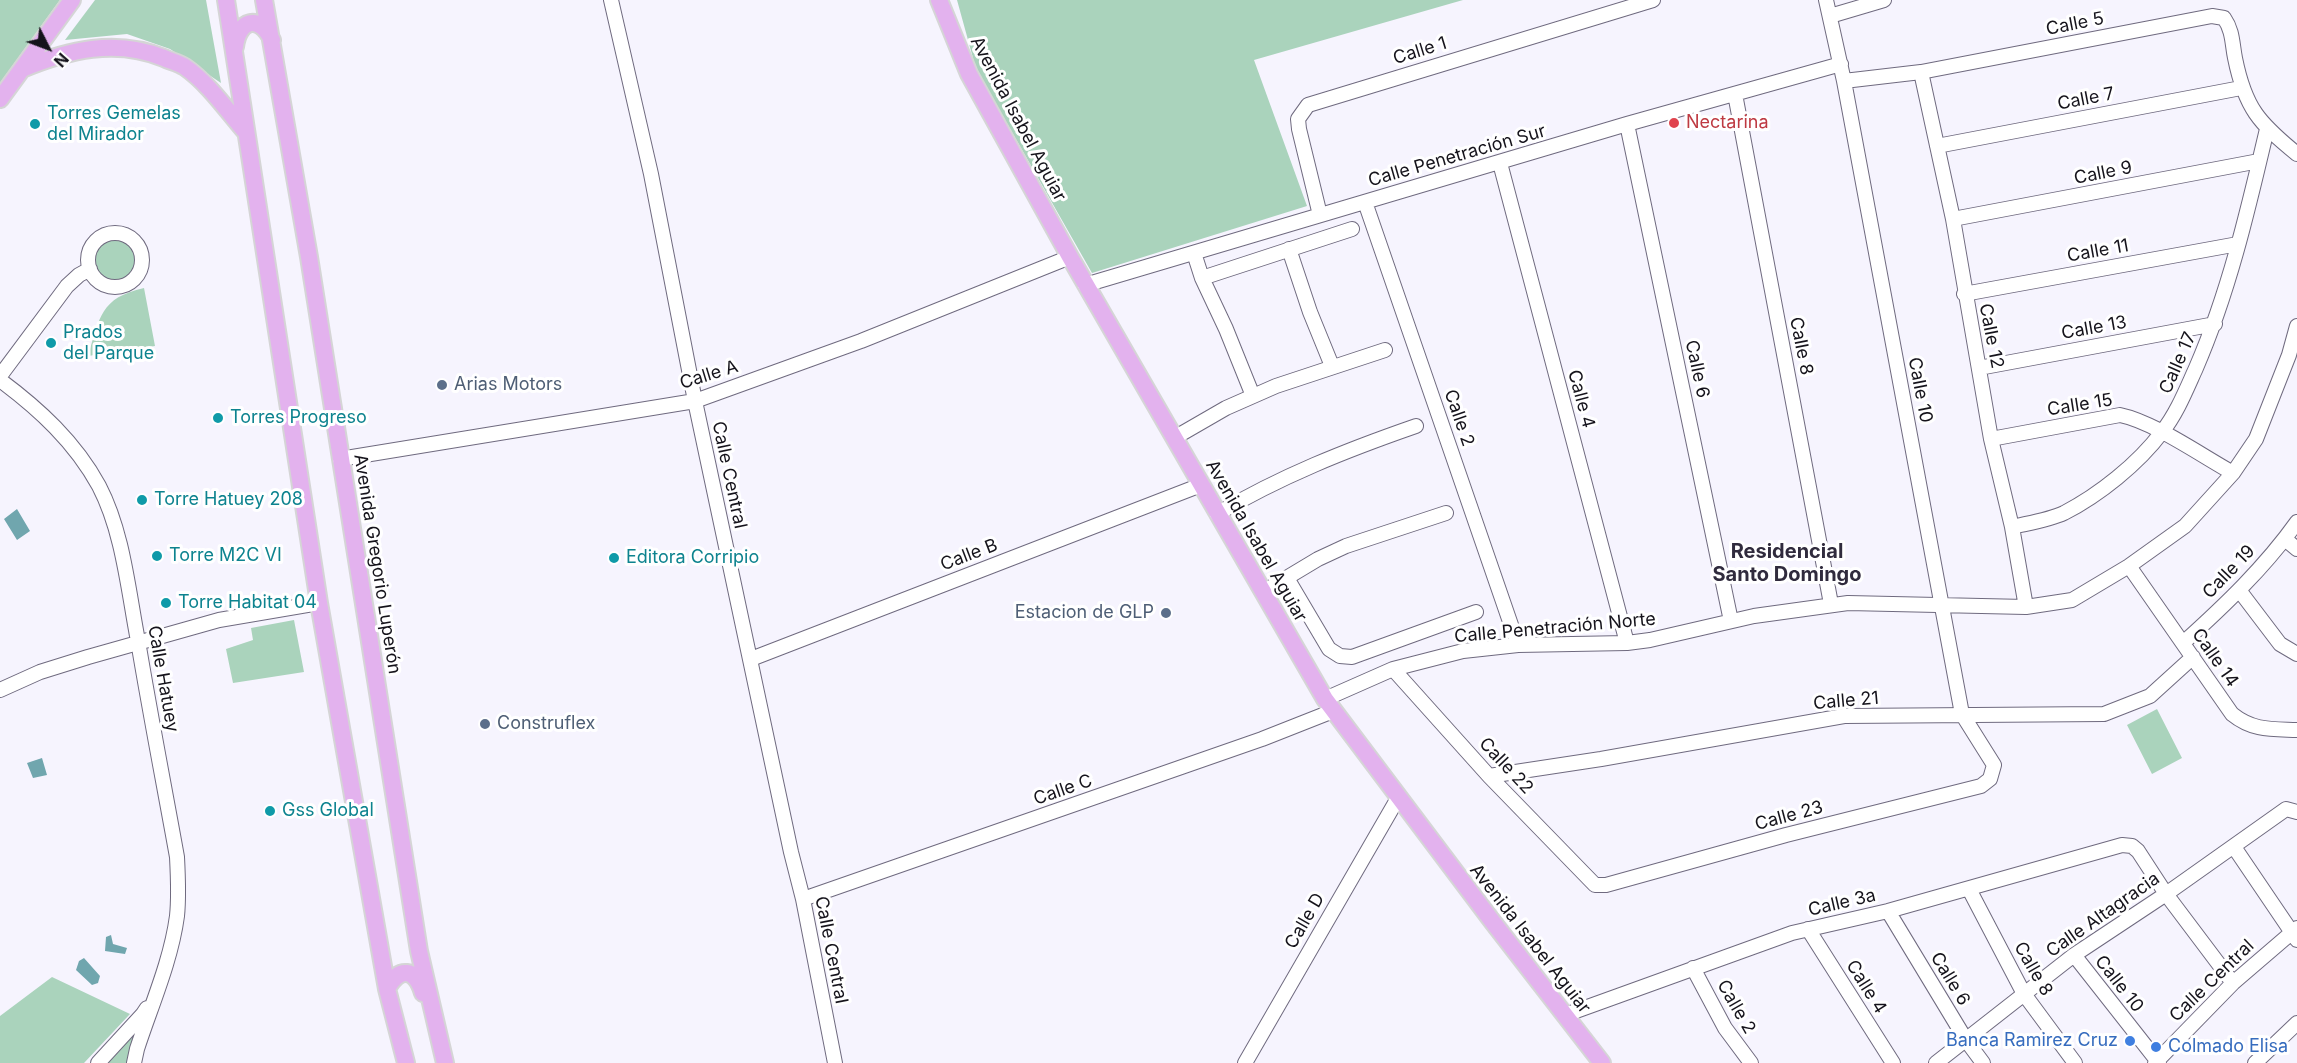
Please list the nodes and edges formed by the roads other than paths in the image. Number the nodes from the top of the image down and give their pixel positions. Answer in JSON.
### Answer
{"nodes":[{"id":1,"x":72,"y":0,"type":"edge"},
{"id":2,"x":226,"y":0,"type":"edge"},
{"id":3,"x":264,"y":0,"type":"edge"},
{"id":4,"x":611,"y":0,"type":"edge"},
{"id":5,"x":939,"y":0,"type":"edge"},
{"id":6,"x":1653,"y":0,"type":"edge"},
{"id":7,"x":1826,"y":0,"type":"edge"},
{"id":8,"x":1884,"y":0,"type":"edge"},
{"id":9,"x":1830,"y":16,"type":"junction"},
{"id":10,"x":272,"y":41,"type":"junction"},
{"id":11,"x":234,"y":52,"type":"junction"},
{"id":12,"x":1840,"y":64,"type":"junction"},
{"id":13,"x":22,"y":69,"type":"junction"},
{"id":14,"x":1921,"y":72,"type":"junction"},
{"id":15,"x":1844,"y":81,"type":"junction"},
{"id":16,"x":2241,"y":88,"type":"junction"},
{"id":17,"x":1735,"y":94,"type":"junction"},
{"id":18,"x":0,"y":99,"type":"edge"},
{"id":19,"x":1627,"y":124,"type":"junction"},
{"id":20,"x":2266,"y":129,"type":"junction"},
{"id":21,"x":245,"y":131,"type":"junction"},
{"id":22,"x":1937,"y":146,"type":"junction"},
{"id":23,"x":2297,"y":154,"type":"edge"},
{"id":24,"x":2259,"y":162,"type":"junction"},
{"id":25,"x":1500,"y":163,"type":"junction"},
{"id":26,"x":1365,"y":201,"type":"junction"},
{"id":27,"x":1320,"y":215,"type":"junction"},
{"id":28,"x":1953,"y":219,"type":"junction"},
{"id":29,"x":1352,"y":229,"type":"dead end"},
{"id":30,"x":2238,"y":244,"type":"junction"},
{"id":31,"x":1289,"y":249,"type":"junction"},
{"id":32,"x":1194,"y":253,"type":"junction"},
{"id":33,"x":1070,"y":257,"type":"junction"},
{"id":34,"x":90,"y":269,"type":"dead end"},
{"id":35,"x":1202,"y":278,"type":"junction"},
{"id":36,"x":1085,"y":285,"type":"junction"},
{"id":37,"x":1964,"y":294,"type":"junction"},
{"id":38,"x":2215,"y":324,"type":"junction"},
{"id":39,"x":2297,"y":327,"type":"edge"},
{"id":40,"x":1386,"y":350,"type":"dead end"},
{"id":41,"x":1332,"y":366,"type":"junction"},
{"id":42,"x":1979,"y":368,"type":"junction"},
{"id":43,"x":0,"y":378,"type":"edge"},
{"id":44,"x":1253,"y":396,"type":"junction"},
{"id":45,"x":695,"y":400,"type":"junction"},
{"id":46,"x":1416,"y":426,"type":"dead end"},
{"id":47,"x":2162,"y":433,"type":"junction"},
{"id":48,"x":1174,"y":438,"type":"junction"},
{"id":49,"x":1991,"y":439,"type":"junction"},
{"id":50,"x":340,"y":459,"type":"junction"},
{"id":51,"x":2233,"y":473,"type":"junction"},
{"id":52,"x":1201,"y":485,"type":"junction"},
{"id":53,"x":1446,"y":513,"type":"dead end"},
{"id":54,"x":1218,"y":514,"type":"junction"},
{"id":55,"x":2297,"y":522,"type":"edge"},
{"id":56,"x":2012,"y":527,"type":"junction"},
{"id":57,"x":2285,"y":539,"type":"junction"},
{"id":58,"x":2297,"y":549,"type":"edge"},
{"id":59,"x":2129,"y":566,"type":"junction"},
{"id":60,"x":1287,"y":578,"type":"junction"},
{"id":61,"x":2239,"y":590,"type":"junction"},
{"id":62,"x":1263,"y":592,"type":"junction"},
{"id":63,"x":319,"y":603,"type":"junction"},
{"id":64,"x":1831,"y":604,"type":"junction"},
{"id":65,"x":1942,"y":605,"type":"junction"},
{"id":66,"x":2026,"y":607,"type":"junction"},
{"id":67,"x":1476,"y":612,"type":"dead end"},
{"id":68,"x":1731,"y":621,"type":"junction"},
{"id":69,"x":138,"y":643,"type":"junction"},
{"id":70,"x":1627,"y":643,"type":"junction"},
{"id":71,"x":2183,"y":643,"type":"junction"},
{"id":72,"x":1518,"y":645,"type":"junction"},
{"id":73,"x":2297,"y":654,"type":"edge"},
{"id":74,"x":2193,"y":657,"type":"junction"},
{"id":75,"x":751,"y":659,"type":"junction"},
{"id":76,"x":1393,"y":669,"type":"junction"},
{"id":77,"x":0,"y":690,"type":"edge"},
{"id":78,"x":1329,"y":705,"type":"junction"},
{"id":79,"x":1962,"y":714,"type":"junction"},
{"id":80,"x":2297,"y":730,"type":"edge"},
{"id":81,"x":1489,"y":776,"type":"junction"},
{"id":82,"x":1990,"y":779,"type":"joint"},
{"id":83,"x":1398,"y":798,"type":"junction"},
{"id":84,"x":2297,"y":811,"type":"edge"},
{"id":85,"x":2234,"y":847,"type":"junction"},
{"id":86,"x":1595,"y":885,"type":"joint"},
{"id":87,"x":1969,"y":889,"type":"junction"},
{"id":88,"x":2166,"y":894,"type":"junction"},
{"id":89,"x":803,"y":899,"type":"junction"},
{"id":90,"x":1888,"y":911,"type":"junction"},
{"id":91,"x":374,"y":912,"type":"junction"},
{"id":92,"x":1809,"y":929,"type":"junction"},
{"id":93,"x":2295,"y":933,"type":"edge"},
{"id":94,"x":418,"y":951,"type":"junction"},
{"id":95,"x":2074,"y":955,"type":"junction"},
{"id":96,"x":1693,"y":968,"type":"junction"},
{"id":97,"x":2233,"y":983,"type":"junction"},
{"id":98,"x":387,"y":989,"type":"junction"},
{"id":99,"x":156,"y":990,"type":"junction"},
{"id":100,"x":2024,"y":994,"type":"junction"},
{"id":101,"x":1565,"y":1015,"type":"junction"},
{"id":102,"x":2297,"y":1023,"type":"edge"},
{"id":103,"x":1966,"y":1040,"type":"junction"},
{"id":104,"x":443,"y":1055,"type":"edge"},
{"id":105,"x":2157,"y":1062,"type":"edge"},
{"id":106,"x":98,"y":1063,"type":"edge"},
{"id":107,"x":134,"y":1063,"type":"edge"},
{"id":108,"x":406,"y":1063,"type":"edge"},
{"id":109,"x":835,"y":1063,"type":"edge"},
{"id":110,"x":1245,"y":1063,"type":"edge"},
{"id":111,"x":1602,"y":1063,"type":"edge"},
{"id":112,"x":1751,"y":1063,"type":"edge"},
{"id":113,"x":1893,"y":1063,"type":"edge"},
{"id":114,"x":1936,"y":1063,"type":"edge"},
{"id":115,"x":1983,"y":1063,"type":"edge"},
{"id":116,"x":2075,"y":1063,"type":"edge"},
{"id":117,"x":2255,"y":1063,"type":"edge"}],
"edges":[{"from":1,"to":13,"type":"main road"},
{"from":2,"to":11,"type":"main road"},
{"from":3,"to":10,"type":"main road","name":"Avenida Gregorio Luperón"},
{"from":4,"to":45,"type":"street","name":"Calle Central"},
{"from":5,"to":33,"type":"main road","name":"Avenida Isabel Aguiar"},
{"from":6,"to":27,"type":"street","name":"Calle 1"},
{"from":7,"to":9,"type":"street","name":"Calle 10"},
{"from":8,"to":9,"type":"street"},
{"from":9,"to":12,"type":"street","name":"Calle 10"},
{"from":10,"to":11,"type":"main road"},
{"from":10,"to":50,"type":"main road","name":"Avenida Gregorio Luperón"},
{"from":11,"to":21,"type":"main road"},
{"from":12,"to":15,"type":"street","name":"Calle 10"},
{"from":12,"to":17,"type":"street","name":"Calle Penetración Sur"},
{"from":13,"to":18,"type":"main road"},
{"from":13,"to":21,"type":"main road"},
{"from":14,"to":15,"type":"street","name":"Calle 5"},
{"from":14,"to":16,"type":"street","name":"Calle 5"},
{"from":14,"to":22,"type":"street","name":"Calle 12"},
{"from":15,"to":65,"type":"street","name":"Calle 10"},
{"from":16,"to":20,"type":"street","name":"Calle 5"},
{"from":16,"to":22,"type":"street","name":"Calle 7"},
{"from":17,"to":19,"type":"street","name":"Calle Penetración Sur"},
{"from":17,"to":64,"type":"street","name":"Calle 8"},
{"from":19,"to":25,"type":"street","name":"Calle Penetración Sur"},
{"from":19,"to":68,"type":"street","name":"Calle 6"},
{"from":20,"to":23,"type":"street","name":"Calle 5"},
{"from":20,"to":24,"type":"street","name":"Calle 17"},
{"from":21,"to":63,"type":"main road"},
{"from":22,"to":28,"type":"street","name":"Calle 12"},
{"from":24,"to":28,"type":"street","name":"Calle 9"},
{"from":24,"to":30,"type":"street","name":"Calle 17"},
{"from":25,"to":26,"type":"street","name":"Calle Penetración Sur"},
{"from":25,"to":70,"type":"street","name":"Calle 4"},
{"from":26,"to":27,"type":"street","name":"Calle Penetración Sur"},
{"from":26,"to":72,"type":"street","name":"Calle 2"},
{"from":27,"to":32,"type":"street","name":"Calle Penetración Sur"},
{"from":28,"to":37,"type":"street","name":"Calle 12"},
{"from":29,"to":31,"type":"street"},
{"from":30,"to":37,"type":"street","name":"Calle 11"},
{"from":30,"to":38,"type":"street","name":"Calle 17"},
{"from":31,"to":35,"type":"street"},
{"from":31,"to":41,"type":"street"},
{"from":32,"to":35,"type":"street"},
{"from":32,"to":36,"type":"street","name":"Calle Penetración Sur"},
{"from":33,"to":36,"type":"main road","name":"Avenida Isabel Aguiar"},
{"from":33,"to":45,"type":"street","name":"Calle A"},
{"from":34,"to":43,"type":"street"},
{"from":35,"to":44,"type":"street"},
{"from":36,"to":48,"type":"main road","name":"Avenida Isabel Aguiar"},
{"from":37,"to":42,"type":"street","name":"Calle 12"},
{"from":38,"to":42,"type":"street","name":"Calle 13"},
{"from":38,"to":47,"type":"street","name":"Calle 17"},
{"from":39,"to":51,"type":"street","name":"Calle Penetración Norte"},
{"from":40,"to":41,"type":"street"},
{"from":41,"to":44,"type":"street"},
{"from":42,"to":49,"type":"street","name":"Calle 12"},
{"from":43,"to":69,"type":"street","name":"Calle Hatuey"},
{"from":44,"to":48,"type":"street"},
{"from":45,"to":50,"type":"street","name":"Calle A"},
{"from":45,"to":75,"type":"street","name":"Calle Central"},
{"from":46,"to":54,"type":"street"},
{"from":47,"to":49,"type":"street","name":"Calle 15"},
{"from":47,"to":51,"type":"street","name":"Calle 15"},
{"from":47,"to":56,"type":"street","name":"Calle 17"},
{"from":48,"to":52,"type":"main road","name":"Avenida Isabel Aguiar"},
{"from":49,"to":56,"type":"street","name":"Calle 12"},
{"from":50,"to":94,"type":"main road","name":"Avenida Gregorio Luperón"},
{"from":51,"to":59,"type":"street","name":"Calle Penetración Norte"},
{"from":52,"to":54,"type":"main road","name":"Avenida Isabel Aguiar"},
{"from":52,"to":75,"type":"street","name":"Calle B"},
{"from":53,"to":60,"type":"street"},
{"from":54,"to":62,"type":"main road","name":"Avenida Isabel Aguiar"},
{"from":55,"to":57,"type":"street","name":"Calle 19"},
{"from":56,"to":66,"type":"street","name":"Calle 12"},
{"from":57,"to":58,"type":"street"},
{"from":57,"to":61,"type":"street","name":"Calle 19"},
{"from":59,"to":66,"type":"street","name":"Calle Penetración Norte"},
{"from":59,"to":71,"type":"street","name":"Calle 14"},
{"from":60,"to":62,"type":"street"},
{"from":60,"to":67,"type":"street"},
{"from":61,"to":71,"type":"street","name":"Calle 19"},
{"from":61,"to":73,"type":"street"},
{"from":62,"to":78,"type":"main road","name":"Avenida Isabel Aguiar"},
{"from":63,"to":69,"type":"street"},
{"from":63,"to":91,"type":"main road"},
{"from":64,"to":65,"type":"street","name":"Calle Penetración Norte"},
{"from":64,"to":68,"type":"street","name":"Calle Penetración Norte"},
{"from":65,"to":66,"type":"street","name":"Calle Penetración Norte"},
{"from":65,"to":79,"type":"street","name":"Calle 10"},
{"from":68,"to":70,"type":"street","name":"Calle Penetración Norte"},
{"from":69,"to":77,"type":"street"},
{"from":69,"to":99,"type":"street","name":"Calle Hatuey"},
{"from":70,"to":72,"type":"street","name":"Calle Penetración Norte"},
{"from":71,"to":74,"type":"street","name":"Calle 14"},
{"from":72,"to":76,"type":"street","name":"Calle Penetración Norte"},
{"from":74,"to":79,"type":"street","name":"Calle 21"},
{"from":74,"to":80,"type":"street","name":"Calle 14"},
{"from":75,"to":89,"type":"street","name":"Calle Central"},
{"from":76,"to":78,"type":"street","name":"Calle Penetración Norte"},
{"from":76,"to":81,"type":"street","name":"Calle 22"},
{"from":78,"to":83,"type":"main road","name":"Avenida Isabel Aguiar"},
{"from":78,"to":89,"type":"street","name":"Calle C"},
{"from":79,"to":81,"type":"street","name":"Calle 21"},
{"from":79,"to":82,"type":"street","name":"Calle 10"},
{"from":81,"to":86,"type":"street","name":"Calle 22"},
{"from":82,"to":86,"type":"street","name":"Calle 23"},
{"from":83,"to":101,"type":"main road","name":"Avenida Isabel Aguiar"},
{"from":83,"to":110,"type":"street","name":"Calle D"},
{"from":84,"to":85,"type":"street","name":"Calle Altagracia"},
{"from":85,"to":88,"type":"street","name":"Calle Altagracia"},
{"from":85,"to":93,"type":"street"},
{"from":87,"to":88,"type":"street","name":"Calle 3a"},
{"from":87,"to":90,"type":"street","name":"Calle 3a"},
{"from":87,"to":100,"type":"street","name":"Calle 8"},
{"from":88,"to":95,"type":"street","name":"Calle Altagracia"},
{"from":88,"to":97,"type":"street"},
{"from":89,"to":109,"type":"street","name":"Calle Central"},
{"from":90,"to":92,"type":"street","name":"Calle 3a"},
{"from":90,"to":103,"type":"street","name":"Calle 6"},
{"from":91,"to":94,"type":"main road"},
{"from":91,"to":98,"type":"main road"},
{"from":92,"to":96,"type":"street","name":"Calle 3a"},
{"from":92,"to":113,"type":"street","name":"Calle 4"},
{"from":93,"to":97,"type":"street","name":"Calle Central"},
{"from":94,"to":104,"type":"main road","name":"Avenida Gregorio Luperón"},
{"from":95,"to":100,"type":"street","name":"Calle Altagracia"},
{"from":95,"to":105,"type":"street","name":"Calle 10"},
{"from":96,"to":101,"type":"street","name":"Calle 3a"},
{"from":96,"to":112,"type":"street","name":"Calle 2"},
{"from":97,"to":105,"type":"street","name":"Calle Central"},
{"from":98,"to":104,"type":"main road"},
{"from":98,"to":108,"type":"main road"},
{"from":99,"to":106,"type":"street","name":"Calle Hatuey"},
{"from":99,"to":107,"type":"street","name":"Calle Hatuey"},
{"from":100,"to":103,"type":"street","name":"Calle Altagracia"},
{"from":100,"to":116,"type":"street","name":"Calle 8"},
{"from":101,"to":111,"type":"main road","name":"Avenida Isabel Aguiar"},
{"from":102,"to":117,"type":"street"},
{"from":103,"to":114,"type":"street","name":"Calle Altagracia"},
{"from":103,"to":115,"type":"street","name":"Calle 6"}]}
